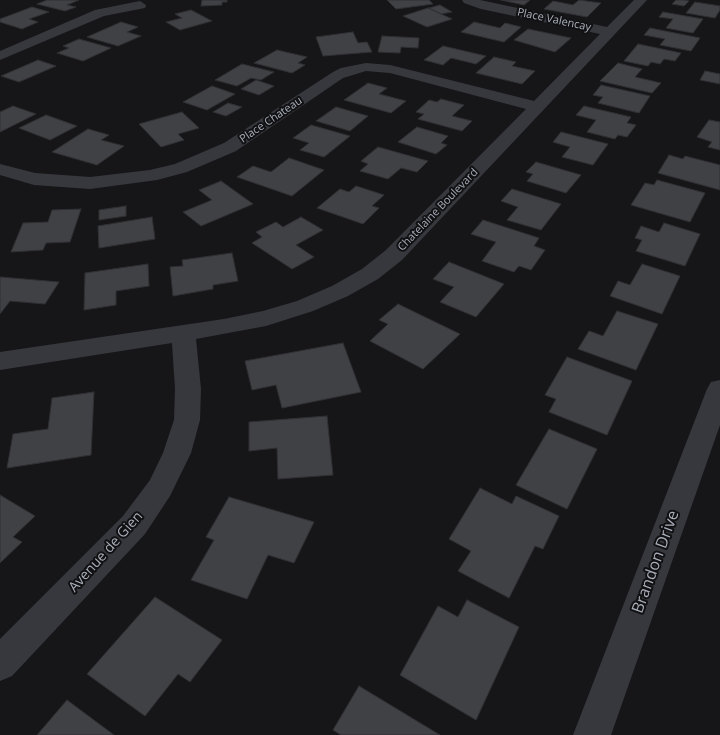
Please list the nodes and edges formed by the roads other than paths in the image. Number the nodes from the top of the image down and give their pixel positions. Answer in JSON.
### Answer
{"nodes":[{"id":1,"x":468,"y":0,"type":"edge"},
{"id":2,"x":641,"y":0,"type":"edge"},
{"id":3,"x":140,"y":5,"type":"dead end"},
{"id":4,"x":611,"y":32,"type":"junction"},
{"id":5,"x":0,"y":56,"type":"edge"},
{"id":6,"x":538,"y":107,"type":"junction"},
{"id":7,"x":0,"y":170,"type":"edge"},
{"id":8,"x":183,"y":334,"type":"junction"},
{"id":9,"x":0,"y":361,"type":"edge"},
{"id":10,"x":720,"y":389,"type":"edge"},
{"id":11,"x":0,"y":664,"type":"edge"},
{"id":12,"x":592,"y":735,"type":"edge"}],
"edges":[{"from":1,"to":4,"type":"street","name":"Place Valencay"},
{"from":2,"to":4,"type":"street","name":"Chatelaine Boulevard"},
{"from":3,"to":5,"type":"street"},
{"from":4,"to":6,"type":"street","name":"Chatelaine Boulevard"},
{"from":6,"to":7,"type":"street","name":"Place Chateau"},
{"from":6,"to":8,"type":"street","name":"Chatelaine Boulevard"},
{"from":8,"to":9,"type":"street","name":"Chatelaine Boulevard"},
{"from":8,"to":11,"type":"street","name":"Avenue de Gien"},
{"from":10,"to":12,"type":"street","name":"Brandon Drive"}]}
